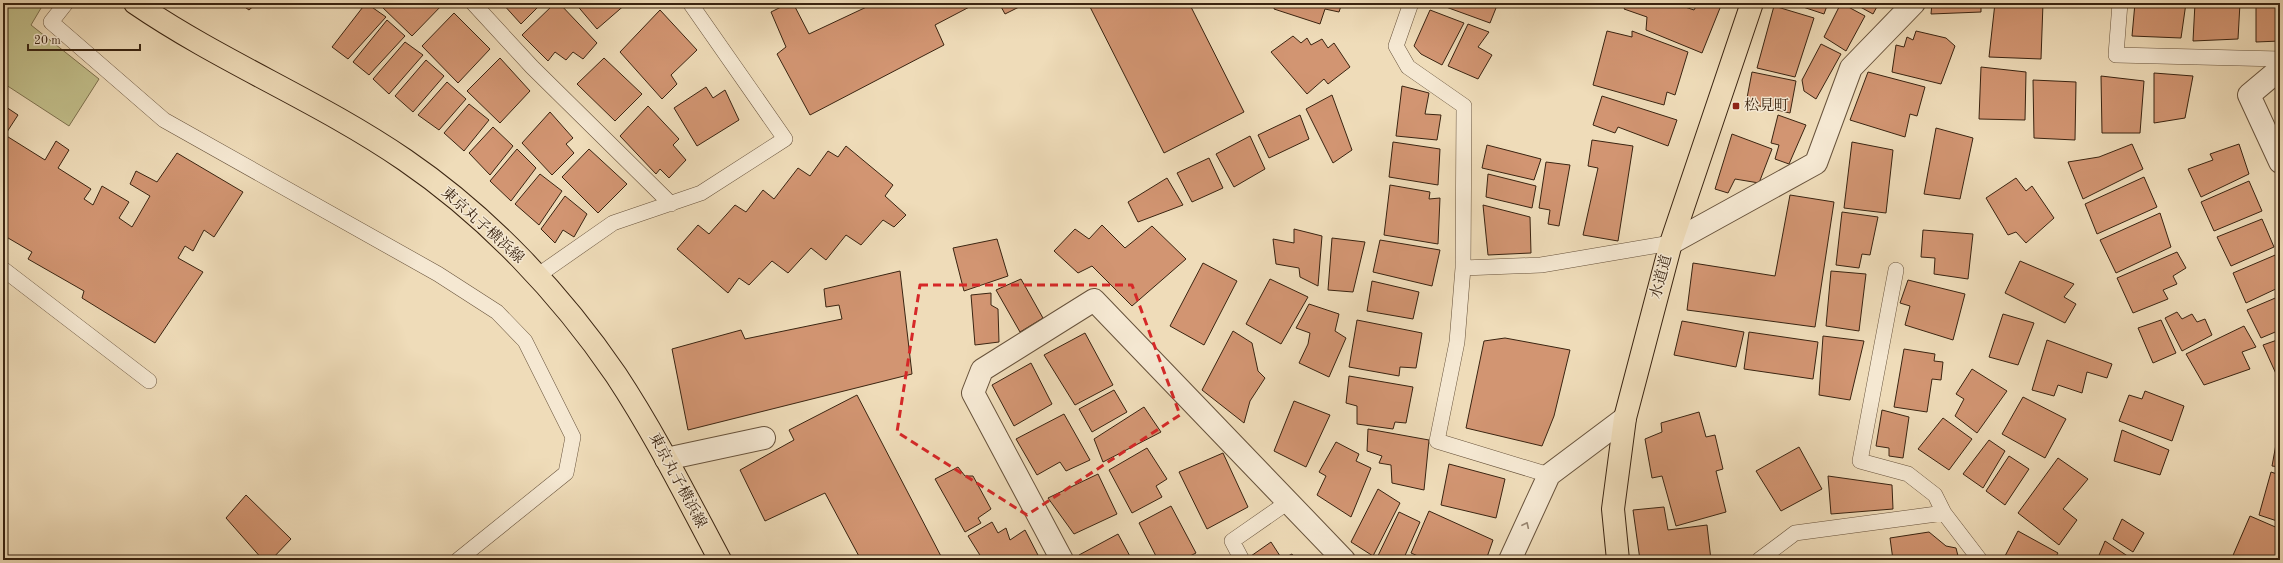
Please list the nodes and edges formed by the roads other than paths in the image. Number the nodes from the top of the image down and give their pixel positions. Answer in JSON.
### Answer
{"nodes":[{"id":1,"x":66,"y":3,"type":"edge"},
{"id":2,"x":135,"y":3,"type":"edge"},
{"id":3,"x":473,"y":3,"type":"edge"},
{"id":4,"x":690,"y":3,"type":"edge"},
{"id":5,"x":1411,"y":3,"type":"edge"},
{"id":6,"x":1752,"y":3,"type":"edge"},
{"id":7,"x":1914,"y":3,"type":"edge"},
{"id":8,"x":2120,"y":3,"type":"edge"},
{"id":9,"x":2280,"y":59,"type":"edge"},
{"id":10,"x":2280,"y":68,"type":"edge"},
{"id":11,"x":2280,"y":162,"type":"edge"},
{"id":12,"x":671,"y":204,"type":"junction"},
{"id":13,"x":1671,"y":243,"type":"junction"},
{"id":14,"x":1464,"y":268,"type":"junction"},
{"id":15,"x":3,"y":270,"type":"edge"},
{"id":16,"x":1896,"y":270,"type":"dead end"},
{"id":17,"x":537,"y":276,"type":"junction"},
{"id":18,"x":149,"y":381,"type":"dead end"},
{"id":19,"x":1625,"y":418,"type":"junction"},
{"id":20,"x":764,"y":438,"type":"dead end"},
{"id":21,"x":666,"y":458,"type":"junction"},
{"id":22,"x":1549,"y":476,"type":"junction"},
{"id":23,"x":1288,"y":502,"type":"junction"},
{"id":24,"x":1944,"y":513,"type":"junction"},
{"id":25,"x":458,"y":560,"type":"edge"},
{"id":26,"x":720,"y":560,"type":"edge"},
{"id":27,"x":1062,"y":560,"type":"edge"},
{"id":28,"x":1242,"y":560,"type":"edge"},
{"id":29,"x":1344,"y":560,"type":"edge"},
{"id":30,"x":1510,"y":560,"type":"edge"},
{"id":31,"x":1618,"y":560,"type":"edge"},
{"id":32,"x":1759,"y":560,"type":"edge"},
{"id":33,"x":1980,"y":560,"type":"edge"}],
"edges":[{"from":1,"to":25,"type":"lane"},
{"from":2,"to":17,"type":"main road","name":"東京丸子横浜線"},
{"from":3,"to":12,"type":"lane"},
{"from":4,"to":12,"type":"lane"},
{"from":5,"to":14,"type":"lane"},
{"from":6,"to":13,"type":"main road","name":"水道道"},
{"from":7,"to":13,"type":"street"},
{"from":8,"to":9,"type":"lane"},
{"from":10,"to":11,"type":"street"},
{"from":12,"to":17,"type":"lane"},
{"from":13,"to":14,"type":"lane"},
{"from":13,"to":19,"type":"main road","name":"水道道"},
{"from":14,"to":22,"type":"lane"},
{"from":15,"to":18,"type":"lane"},
{"from":16,"to":24,"type":"lane"},
{"from":17,"to":21,"type":"main road","name":"東京丸子横浜線"},
{"from":19,"to":22,"type":"street"},
{"from":19,"to":31,"type":"main road","name":"水道道"},
{"from":20,"to":21,"type":"street"},
{"from":21,"to":26,"type":"main road","name":"東京丸子横浜線"},
{"from":30,"to":22,"type":"street","one_way":true},
{"from":23,"to":27,"type":"street"},
{"from":23,"to":28,"type":"lane"},
{"from":23,"to":29,"type":"street"},
{"from":24,"to":32,"type":"lane"},
{"from":24,"to":33,"type":"lane"}]}
